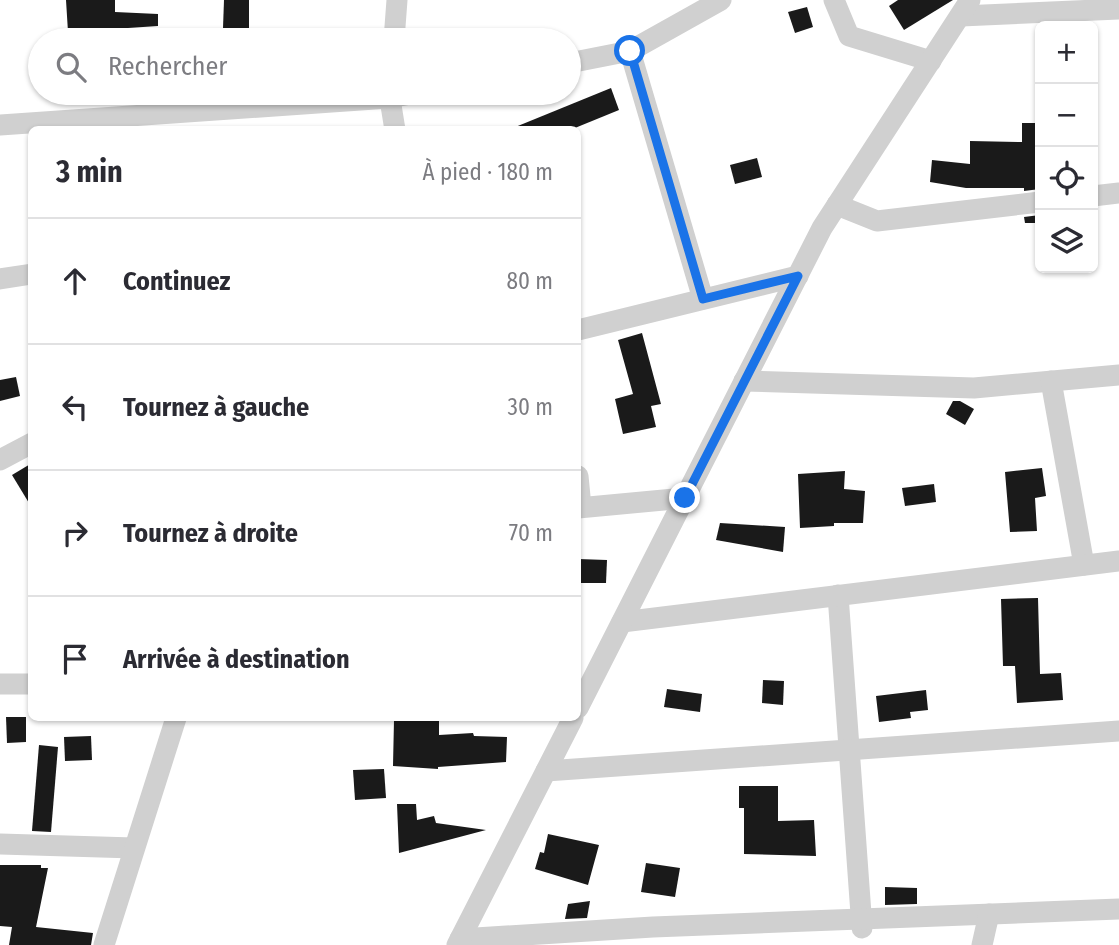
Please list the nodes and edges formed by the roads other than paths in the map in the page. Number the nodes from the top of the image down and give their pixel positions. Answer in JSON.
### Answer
{"nodes":[{"id":1,"x":397,"y":0,"type":"edge"},
{"id":2,"x":721,"y":0,"type":"edge"},
{"id":3,"x":834,"y":0,"type":"edge"},
{"id":4,"x":966,"y":8,"type":"edge"},
{"id":5,"x":1119,"y":9,"type":"edge"},
{"id":6,"x":395,"y":28,"type":"edge"},
{"id":7,"x":630,"y":51,"type":"junction"},
{"id":8,"x":581,"y":61,"type":"edge"},
{"id":9,"x":931,"y":61,"type":"junction"},
{"id":10,"x":275,"y":105,"type":"edge"},
{"id":11,"x":391,"y":105,"type":"edge"},
{"id":12,"x":0,"y":125,"type":"edge"},
{"id":13,"x":35,"y":126,"type":"edge"},
{"id":14,"x":394,"y":126,"type":"edge"},
{"id":15,"x":1119,"y":193,"type":"edge"},
{"id":16,"x":1098,"y":195,"type":"edge"},
{"id":17,"x":1035,"y":203,"type":"edge"},
{"id":18,"x":837,"y":205,"type":"junction"},
{"id":19,"x":28,"y":275,"type":"edge"},
{"id":20,"x":798,"y":276,"type":"junction"},
{"id":21,"x":0,"y":279,"type":"edge"},
{"id":22,"x":703,"y":299,"type":"junction"},
{"id":23,"x":581,"y":329,"type":"edge"},
{"id":24,"x":1119,"y":375,"type":"edge"},
{"id":25,"x":744,"y":381,"type":"junction"},
{"id":26,"x":1051,"y":381,"type":"junction"},
{"id":27,"x":28,"y":445,"type":"edge"},
{"id":28,"x":0,"y":460,"type":"edge"},
{"id":29,"x":685,"y":498,"type":"junction"},
{"id":30,"x":581,"y":507,"type":"edge"},
{"id":31,"x":1119,"y":561,"type":"edge"},
{"id":32,"x":1084,"y":565,"type":"junction"},
{"id":33,"x":838,"y":595,"type":"junction"},
{"id":34,"x":622,"y":622,"type":"junction"},
{"id":35,"x":584,"y":681,"type":"edge"},
{"id":36,"x":0,"y":684,"type":"edge"},
{"id":37,"x":28,"y":684,"type":"edge"},
{"id":38,"x":175,"y":721,"type":"edge"},
{"id":39,"x":571,"y":721,"type":"edge"},
{"id":40,"x":1119,"y":731,"type":"edge"},
{"id":41,"x":849,"y":750,"type":"junction"},
{"id":42,"x":546,"y":771,"type":"junction"},
{"id":43,"x":0,"y":844,"type":"edge"},
{"id":44,"x":134,"y":848,"type":"junction"},
{"id":45,"x":1119,"y":909,"type":"edge"},
{"id":46,"x":989,"y":914,"type":"junction"},
{"id":47,"x":862,"y":923,"type":"junction"},
{"id":48,"x":650,"y":936,"type":"edge"},
{"id":49,"x":458,"y":942,"type":"edge"},
{"id":50,"x":104,"y":945,"type":"edge"},
{"id":51,"x":982,"y":945,"type":"edge"}],
"edges":[{"from":1,"to":6,"type":"street"},
{"from":2,"to":7,"type":"street"},
{"from":3,"to":9,"type":"street"},
{"from":4,"to":5,"type":"street"},
{"from":4,"to":9,"type":"street"},
{"from":7,"to":8,"type":"street"},
{"from":7,"to":22,"type":"street"},
{"from":9,"to":18,"type":"street"},
{"from":10,"to":13,"type":"street"},
{"from":11,"to":14,"type":"street"},
{"from":12,"to":13,"type":"street"},
{"from":15,"to":16,"type":"street"},
{"from":17,"to":18,"type":"street"},
{"from":18,"to":20,"type":"street"},
{"from":19,"to":21,"type":"street"},
{"from":20,"to":22,"type":"street"},
{"from":20,"to":25,"type":"street"},
{"from":22,"to":23,"type":"street"},
{"from":24,"to":26,"type":"street"},
{"from":25,"to":26,"type":"street"},
{"from":25,"to":29,"type":"street"},
{"from":26,"to":32,"type":"street"},
{"from":27,"to":28,"type":"street"},
{"from":29,"to":30,"type":"street"},
{"from":29,"to":34,"type":"street"},
{"from":31,"to":32,"type":"street"},
{"from":32,"to":33,"type":"street"},
{"from":33,"to":34,"type":"street"},
{"from":33,"to":41,"type":"street"},
{"from":34,"to":35,"type":"street"},
{"from":36,"to":37,"type":"street"},
{"from":38,"to":44,"type":"street"},
{"from":39,"to":42,"type":"street"},
{"from":40,"to":41,"type":"street"},
{"from":41,"to":42,"type":"street"},
{"from":41,"to":47,"type":"street"},
{"from":42,"to":49,"type":"street"},
{"from":43,"to":44,"type":"street"},
{"from":44,"to":50,"type":"street"},
{"from":45,"to":46,"type":"street"},
{"from":46,"to":47,"type":"street"},
{"from":46,"to":51,"type":"street"},
{"from":47,"to":48,"type":"street"},
{"from":48,"to":49,"type":"street"}]}
